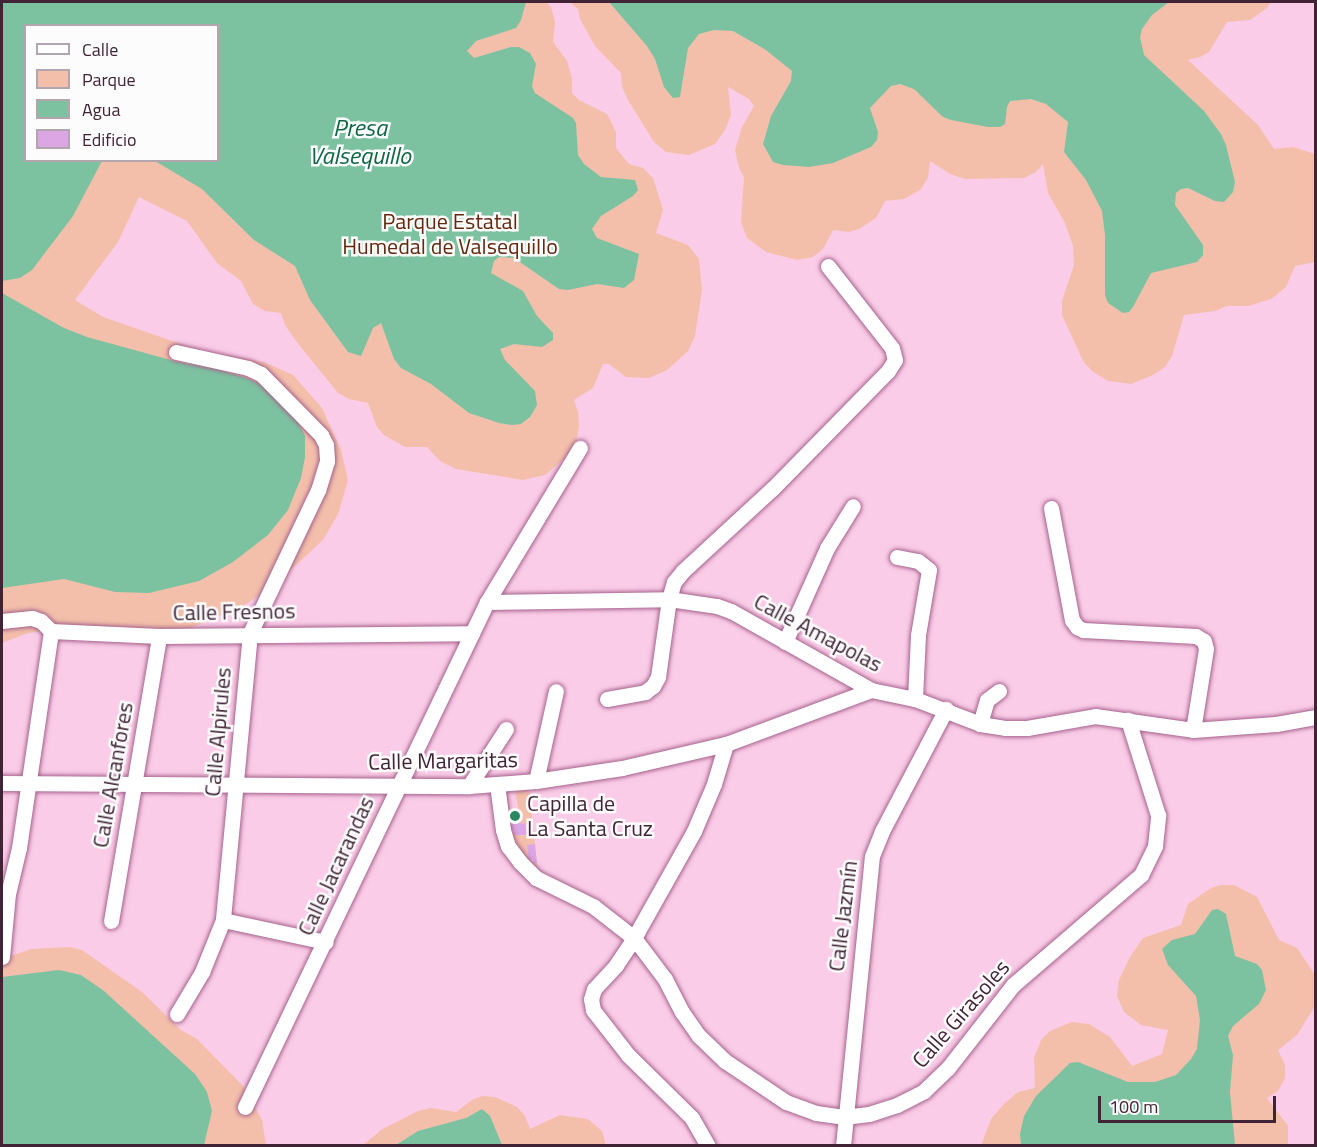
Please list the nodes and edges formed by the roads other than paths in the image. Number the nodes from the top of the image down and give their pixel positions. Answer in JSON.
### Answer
{"nodes":[{"id":1,"x":828,"y":266,"type":"dead end"},
{"id":2,"x":176,"y":352,"type":"dead end"},
{"id":3,"x":580,"y":448,"type":"dead end"},
{"id":4,"x":853,"y":506,"type":"dead end"},
{"id":5,"x":1051,"y":508,"type":"dead end"},
{"id":6,"x":897,"y":557,"type":"dead end"},
{"id":7,"x":669,"y":599,"type":"junction"},
{"id":8,"x":487,"y":602,"type":"junction"},
{"id":9,"x":2,"y":621,"type":"edge"},
{"id":10,"x":51,"y":631,"type":"junction"},
{"id":11,"x":250,"y":633,"type":"junction"},
{"id":12,"x":472,"y":633,"type":"junction"},
{"id":13,"x":159,"y":636,"type":"junction"},
{"id":14,"x":785,"y":642,"type":"junction"},
{"id":15,"x":871,"y":690,"type":"junction"},
{"id":16,"x":556,"y":691,"type":"dead end"},
{"id":17,"x":999,"y":691,"type":"dead end"},
{"id":18,"x":608,"y":699,"type":"dead end"},
{"id":19,"x":915,"y":699,"type":"junction"},
{"id":20,"x":946,"y":710,"type":"junction"},
{"id":21,"x":1316,"y":717,"type":"edge"},
{"id":22,"x":1128,"y":720,"type":"junction"},
{"id":23,"x":980,"y":724,"type":"junction"},
{"id":24,"x":506,"y":729,"type":"dead end"},
{"id":25,"x":1193,"y":730,"type":"junction"},
{"id":26,"x":726,"y":744,"type":"junction"},
{"id":27,"x":536,"y":781,"type":"junction"},
{"id":28,"x":2,"y":783,"type":"edge"},
{"id":29,"x":29,"y":783,"type":"junction"},
{"id":30,"x":134,"y":784,"type":"junction"},
{"id":31,"x":497,"y":784,"type":"junction"},
{"id":32,"x":236,"y":785,"type":"junction"},
{"id":33,"x":398,"y":785,"type":"junction"},
{"id":34,"x":469,"y":786,"type":"junction"},
{"id":35,"x":223,"y":920,"type":"junction"},
{"id":36,"x":111,"y":921,"type":"dead end"},
{"id":37,"x":634,"y":938,"type":"junction"},
{"id":38,"x":326,"y":942,"type":"junction"},
{"id":39,"x":2,"y":957,"type":"edge"},
{"id":40,"x":177,"y":1014,"type":"dead end"},
{"id":41,"x":245,"y":1107,"type":"dead end"},
{"id":42,"x":844,"y":1117,"type":"junction"},
{"id":43,"x":708,"y":1146,"type":"edge"},
{"id":44,"x":843,"y":1146,"type":"edge"}],
"edges":[{"from":1,"to":7,"type":"street"},
{"from":2,"to":11,"type":"street","name":"Calle Alpirules"},
{"from":3,"to":8,"type":"street","name":"Calle Jacarandas"},
{"from":4,"to":14,"type":"street"},
{"from":5,"to":25,"type":"street"},
{"from":6,"to":19,"type":"street"},
{"from":7,"to":8,"type":"street","name":"Calle Amapolas"},
{"from":7,"to":14,"type":"street","name":"Calle Amapolas"},
{"from":7,"to":18,"type":"street"},
{"from":8,"to":12,"type":"street","name":"Calle Jacarandas"},
{"from":9,"to":10,"type":"street","name":"Calle Fresnos"},
{"from":10,"to":13,"type":"street","name":"Calle Fresnos"},
{"from":10,"to":29,"type":"street"},
{"from":11,"to":12,"type":"street","name":"Calle Fresnos"},
{"from":11,"to":13,"type":"street","name":"Calle Fresnos"},
{"from":11,"to":32,"type":"street","name":"Calle Alpirules"},
{"from":12,"to":33,"type":"street","name":"Calle Jacarandas"},
{"from":13,"to":30,"type":"street","name":"Calle Alcanfores"},
{"from":14,"to":15,"type":"street","name":"Calle Amapolas"},
{"from":15,"to":19,"type":"street","name":"Calle Amapolas"},
{"from":15,"to":26,"type":"street","name":"Calle Margaritas"},
{"from":16,"to":27,"type":"street"},
{"from":17,"to":23,"type":"street"},
{"from":19,"to":20,"type":"street","name":"Calle Amapolas"},
{"from":20,"to":23,"type":"street","name":"Calle Amapolas"},
{"from":20,"to":42,"type":"street","name":"Calle Jazmín"},
{"from":21,"to":25,"type":"street","name":"Calle Amapolas"},
{"from":22,"to":23,"type":"street","name":"Calle Amapolas"},
{"from":22,"to":25,"type":"street","name":"Calle Amapolas"},
{"from":22,"to":42,"type":"street","name":"Calle Girasoles"},
{"from":24,"to":34,"type":"street"},
{"from":26,"to":27,"type":"street","name":"Calle Margaritas"},
{"from":26,"to":37,"type":"street"},
{"from":27,"to":31,"type":"street","name":"Calle Margaritas"},
{"from":28,"to":29,"type":"street","name":"Calle Margaritas"},
{"from":29,"to":30,"type":"street","name":"Calle Margaritas"},
{"from":29,"to":39,"type":"street"},
{"from":30,"to":32,"type":"street","name":"Calle Margaritas"},
{"from":30,"to":36,"type":"street","name":"Calle Alcanfores"},
{"from":31,"to":34,"type":"street","name":"Calle Margaritas"},
{"from":31,"to":37,"type":"street","name":"Calle Girasoles"},
{"from":32,"to":33,"type":"street","name":"Calle Margaritas"},
{"from":32,"to":35,"type":"street","name":"Calle Alpirules"},
{"from":33,"to":34,"type":"street","name":"Calle Margaritas"},
{"from":33,"to":38,"type":"street","name":"Calle Jacarandas"},
{"from":35,"to":38,"type":"street"},
{"from":35,"to":40,"type":"street","name":"Calle Alpirules"},
{"from":37,"to":42,"type":"street","name":"Calle Girasoles"},
{"from":37,"to":43,"type":"street"},
{"from":38,"to":41,"type":"street","name":"Calle Jacarandas"},
{"from":42,"to":44,"type":"street","name":"Calle Jazmín"}]}
